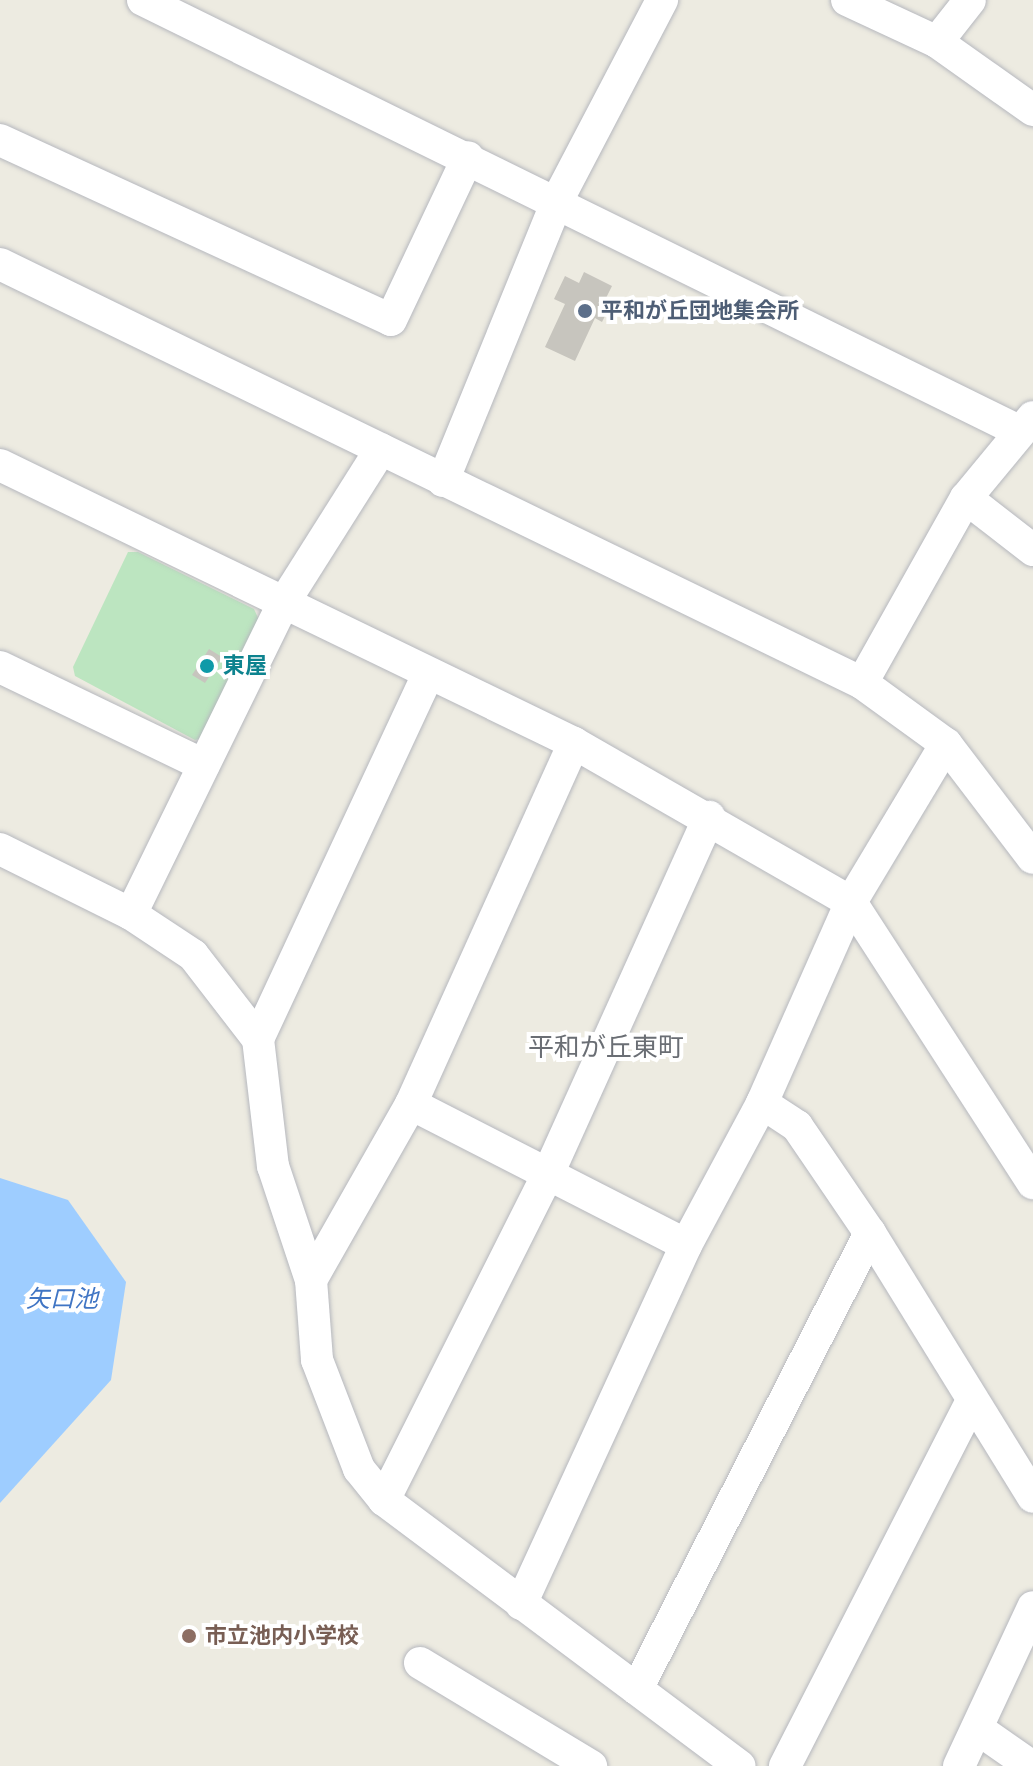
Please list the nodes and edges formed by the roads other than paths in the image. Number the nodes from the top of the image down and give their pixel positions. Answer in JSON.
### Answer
{"nodes":[{"id":1,"x":143,"y":0,"type":"edge"},
{"id":2,"x":662,"y":0,"type":"edge"},
{"id":3,"x":847,"y":0,"type":"edge"},
{"id":4,"x":970,"y":0,"type":"edge"},
{"id":5,"x":937,"y":42,"type":"junction"},
{"id":6,"x":1033,"y":110,"type":"edge"},
{"id":7,"x":0,"y":140,"type":"edge"},
{"id":8,"x":468,"y":157,"type":"junction"},
{"id":9,"x":557,"y":201,"type":"junction"},
{"id":10,"x":0,"y":264,"type":"edge"},
{"id":11,"x":1025,"y":423,"type":"edge"},
{"id":12,"x":381,"y":449,"type":"junction"},
{"id":13,"x":0,"y":465,"type":"edge"},
{"id":14,"x":443,"y":481,"type":"junction"},
{"id":15,"x":966,"y":498,"type":"junction"},
{"id":16,"x":1033,"y":550,"type":"edge"},
{"id":17,"x":283,"y":604,"type":"junction"},
{"id":18,"x":0,"y":667,"type":"edge"},
{"id":19,"x":427,"y":676,"type":"junction"},
{"id":20,"x":862,"y":683,"type":"junction"},
{"id":21,"x":574,"y":743,"type":"junction"},
{"id":22,"x":946,"y":744,"type":"junction"},
{"id":23,"x":204,"y":765,"type":"junction"},
{"id":24,"x":709,"y":817,"type":"junction"},
{"id":25,"x":0,"y":849,"type":"edge"},
{"id":26,"x":1033,"y":858,"type":"edge"},
{"id":27,"x":851,"y":902,"type":"junction"},
{"id":28,"x":131,"y":914,"type":"junction"},
{"id":29,"x":258,"y":1039,"type":"junction"},
{"id":30,"x":762,"y":1103,"type":"junction"},
{"id":31,"x":411,"y":1104,"type":"junction"},
{"id":32,"x":548,"y":1174,"type":"junction"},
{"id":33,"x":1033,"y":1183,"type":"edge"},
{"id":34,"x":870,"y":1233,"type":"junction"},
{"id":35,"x":686,"y":1245,"type":"junction"},
{"id":36,"x":311,"y":1280,"type":"junction"},
{"id":37,"x":972,"y":1400,"type":"junction"},
{"id":38,"x":1033,"y":1497,"type":"edge"},
{"id":39,"x":384,"y":1500,"type":"junction"},
{"id":40,"x":521,"y":1604,"type":"junction"},
{"id":41,"x":1033,"y":1607,"type":"edge"},
{"id":42,"x":420,"y":1663,"type":"dead end"},
{"id":43,"x":637,"y":1689,"type":"junction"},
{"id":44,"x":978,"y":1729,"type":"junction"},
{"id":45,"x":591,"y":1766,"type":"edge"},
{"id":46,"x":740,"y":1766,"type":"edge"},
{"id":47,"x":785,"y":1766,"type":"edge"},
{"id":48,"x":959,"y":1766,"type":"edge"},
{"id":49,"x":1031,"y":1766,"type":"edge"}],
"edges":[{"from":1,"to":8,"type":"street"},
{"from":2,"to":9,"type":"street"},
{"from":3,"to":5,"type":"street"},
{"from":4,"to":5,"type":"street"},
{"from":5,"to":6,"type":"street"},
{"from":7,"to":8,"type":"street"},
{"from":8,"to":9,"type":"street"},
{"from":9,"to":11,"type":"street"},
{"from":9,"to":14,"type":"street"},
{"from":10,"to":12,"type":"street"},
{"from":11,"to":15,"type":"street"},
{"from":12,"to":14,"type":"street"},
{"from":12,"to":17,"type":"street"},
{"from":13,"to":17,"type":"street"},
{"from":14,"to":20,"type":"street"},
{"from":15,"to":16,"type":"street"},
{"from":15,"to":20,"type":"street"},
{"from":17,"to":19,"type":"street"},
{"from":17,"to":23,"type":"street"},
{"from":18,"to":23,"type":"street"},
{"from":19,"to":21,"type":"street"},
{"from":19,"to":29,"type":"street"},
{"from":20,"to":22,"type":"street"},
{"from":21,"to":24,"type":"street"},
{"from":21,"to":31,"type":"street"},
{"from":22,"to":26,"type":"street"},
{"from":22,"to":27,"type":"street"},
{"from":23,"to":28,"type":"street"},
{"from":24,"to":27,"type":"street"},
{"from":24,"to":32,"type":"street"},
{"from":25,"to":28,"type":"street"},
{"from":27,"to":30,"type":"street"},
{"from":27,"to":33,"type":"street"},
{"from":28,"to":29,"type":"street"},
{"from":29,"to":36,"type":"street"},
{"from":30,"to":34,"type":"street"},
{"from":30,"to":35,"type":"street"},
{"from":31,"to":32,"type":"street"},
{"from":31,"to":36,"type":"street"},
{"from":32,"to":35,"type":"street"},
{"from":32,"to":39,"type":"street"},
{"from":34,"to":37,"type":"street"},
{"from":34,"to":43,"type":"street"},
{"from":35,"to":40,"type":"street"},
{"from":36,"to":39,"type":"street"},
{"from":37,"to":38,"type":"street"},
{"from":37,"to":47,"type":"street"},
{"from":39,"to":40,"type":"street"},
{"from":40,"to":43,"type":"street"},
{"from":41,"to":44,"type":"street"},
{"from":42,"to":45,"type":"street"},
{"from":43,"to":46,"type":"street"},
{"from":44,"to":48,"type":"street"},
{"from":44,"to":49,"type":"street"}]}
